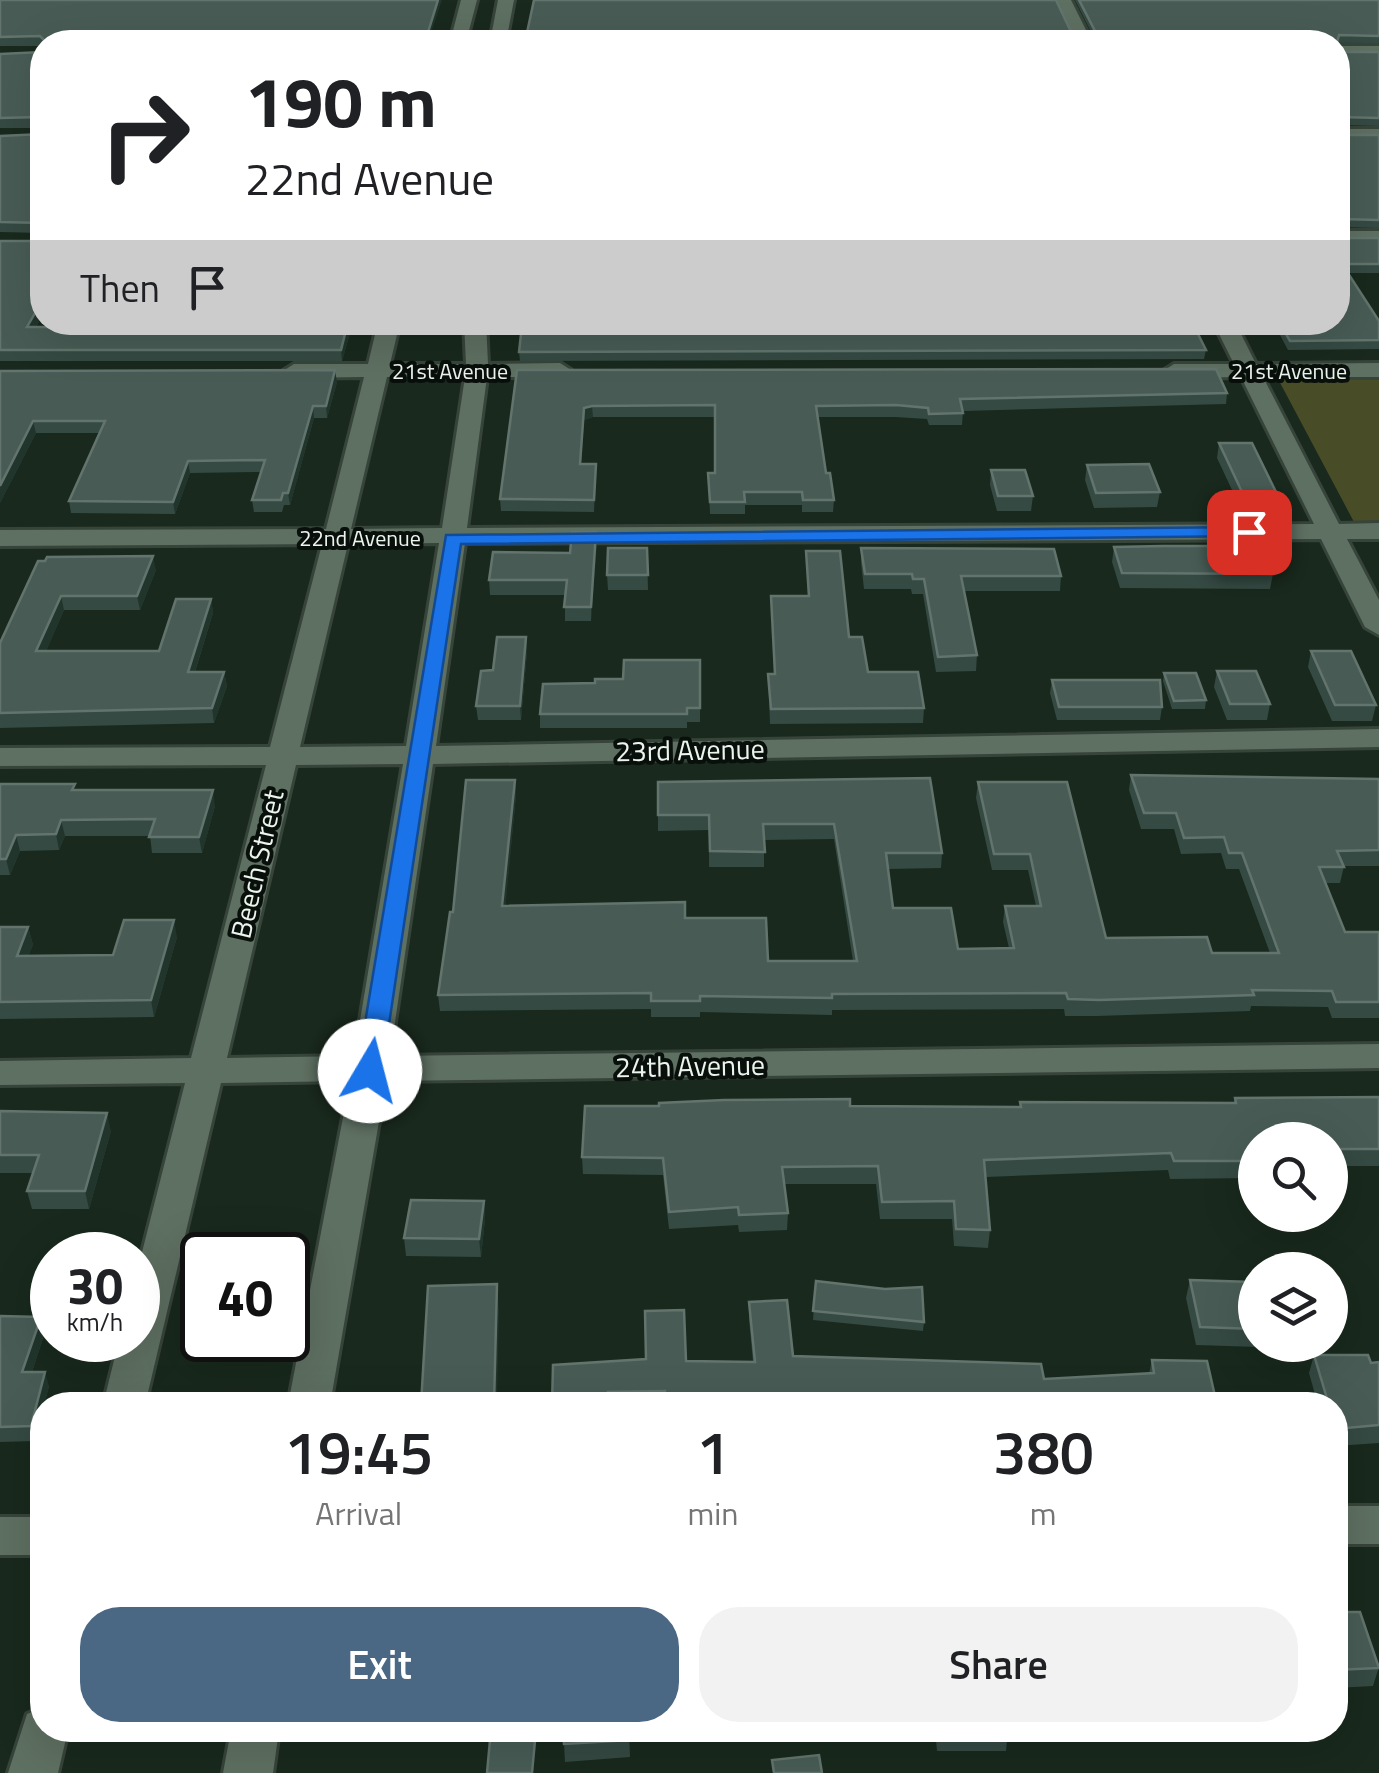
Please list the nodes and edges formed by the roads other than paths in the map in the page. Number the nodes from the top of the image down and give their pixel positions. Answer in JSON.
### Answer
{"nodes":[{"id":1,"x":469,"y":0,"type":"edge"},
{"id":2,"x":506,"y":0,"type":"edge"},
{"id":3,"x":1064,"y":0,"type":"edge"},
{"id":4,"x":461,"y":30,"type":"edge"},
{"id":5,"x":500,"y":30,"type":"edge"},
{"id":6,"x":1078,"y":30,"type":"edge"},
{"id":7,"x":1350,"y":50,"type":"edge"},
{"id":8,"x":1379,"y":50,"type":"edge"},
{"id":9,"x":1350,"y":134,"type":"edge"},
{"id":10,"x":1379,"y":134,"type":"edge"},
{"id":11,"x":1350,"y":237,"type":"edge"},
{"id":12,"x":1379,"y":238,"type":"edge"},
{"id":13,"x":386,"y":335,"type":"edge"},
{"id":14,"x":475,"y":335,"type":"edge"},
{"id":15,"x":1230,"y":335,"type":"edge"},
{"id":16,"x":477,"y":370,"type":"junction"},
{"id":17,"x":576,"y":370,"type":"edge"},
{"id":18,"x":1379,"y":370,"type":"edge"},
{"id":19,"x":278,"y":371,"type":"edge"},
{"id":20,"x":378,"y":371,"type":"junction"},
{"id":21,"x":1150,"y":371,"type":"edge"},
{"id":22,"x":1248,"y":371,"type":"junction"},
{"id":23,"x":1328,"y":532,"type":"junction"},
{"id":24,"x":1379,"y":532,"type":"edge"},
{"id":25,"x":0,"y":538,"type":"edge"},
{"id":26,"x":336,"y":538,"type":"junction"},
{"id":27,"x":453,"y":539,"type":"junction"},
{"id":28,"x":1379,"y":627,"type":"edge"},
{"id":29,"x":1379,"y":738,"type":"edge"},
{"id":30,"x":419,"y":754,"type":"junction"},
{"id":31,"x":282,"y":756,"type":"junction"},
{"id":32,"x":0,"y":757,"type":"edge"},
{"id":33,"x":1379,"y":1056,"type":"edge"},
{"id":34,"x":370,"y":1071,"type":"junction"},
{"id":35,"x":206,"y":1072,"type":"junction"},
{"id":36,"x":0,"y":1073,"type":"edge"},
{"id":37,"x":127,"y":1392,"type":"edge"},
{"id":38,"x":311,"y":1392,"type":"edge"},
{"id":39,"x":1348,"y":1525,"type":"edge"},
{"id":40,"x":1379,"y":1525,"type":"edge"},
{"id":41,"x":0,"y":1536,"type":"edge"},
{"id":42,"x":30,"y":1536,"type":"edge"},
{"id":43,"x":41,"y":1742,"type":"edge"},
{"id":44,"x":253,"y":1742,"type":"edge"},
{"id":45,"x":33,"y":1773,"type":"edge"},
{"id":46,"x":248,"y":1773,"type":"edge"}],
"edges":[{"from":1,"to":4,"type":"street"},
{"from":2,"to":5,"type":"street"},
{"from":3,"to":6,"type":"street"},
{"from":7,"to":8,"type":"street"},
{"from":9,"to":10,"type":"street"},
{"from":11,"to":12,"type":"street"},
{"from":13,"to":20,"type":"street","name":"Beech Street"},
{"from":14,"to":16,"type":"street"},
{"from":15,"to":22,"type":"street"},
{"from":16,"to":17,"type":"street","name":"21st Avenue"},
{"from":16,"to":20,"type":"street","name":"21st Avenue"},
{"from":16,"to":27,"type":"street"},
{"from":18,"to":22,"type":"street","name":"21st Avenue"},
{"from":19,"to":20,"type":"street","name":"21st Avenue"},
{"from":20,"to":26,"type":"street","name":"Beech Street"},
{"from":21,"to":22,"type":"street","name":"21st Avenue"},
{"from":22,"to":23,"type":"street"},
{"from":23,"to":24,"type":"street","name":"22nd Avenue"},
{"from":23,"to":27,"type":"street","name":"22nd Avenue"},
{"from":23,"to":28,"type":"street"},
{"from":25,"to":26,"type":"street","name":"22nd Avenue"},
{"from":26,"to":27,"type":"street","name":"22nd Avenue"},
{"from":26,"to":31,"type":"street","name":"Beech Street"},
{"from":27,"to":30,"type":"street"},
{"from":29,"to":30,"type":"street","name":"23rd Avenue"},
{"from":30,"to":31,"type":"street","name":"23rd Avenue"},
{"from":30,"to":34,"type":"street"},
{"from":31,"to":32,"type":"street","name":"23rd Avenue"},
{"from":31,"to":35,"type":"street","name":"Beech Street"},
{"from":33,"to":34,"type":"street","name":"24th Avenue"},
{"from":34,"to":35,"type":"street","name":"24th Avenue"},
{"from":34,"to":38,"type":"street"},
{"from":35,"to":36,"type":"street","name":"24th Avenue"},
{"from":35,"to":37,"type":"street","name":"Beech Street"},
{"from":39,"to":40,"type":"street"},
{"from":41,"to":42,"type":"street"},
{"from":43,"to":45,"type":"street"},
{"from":44,"to":46,"type":"street"}]}
